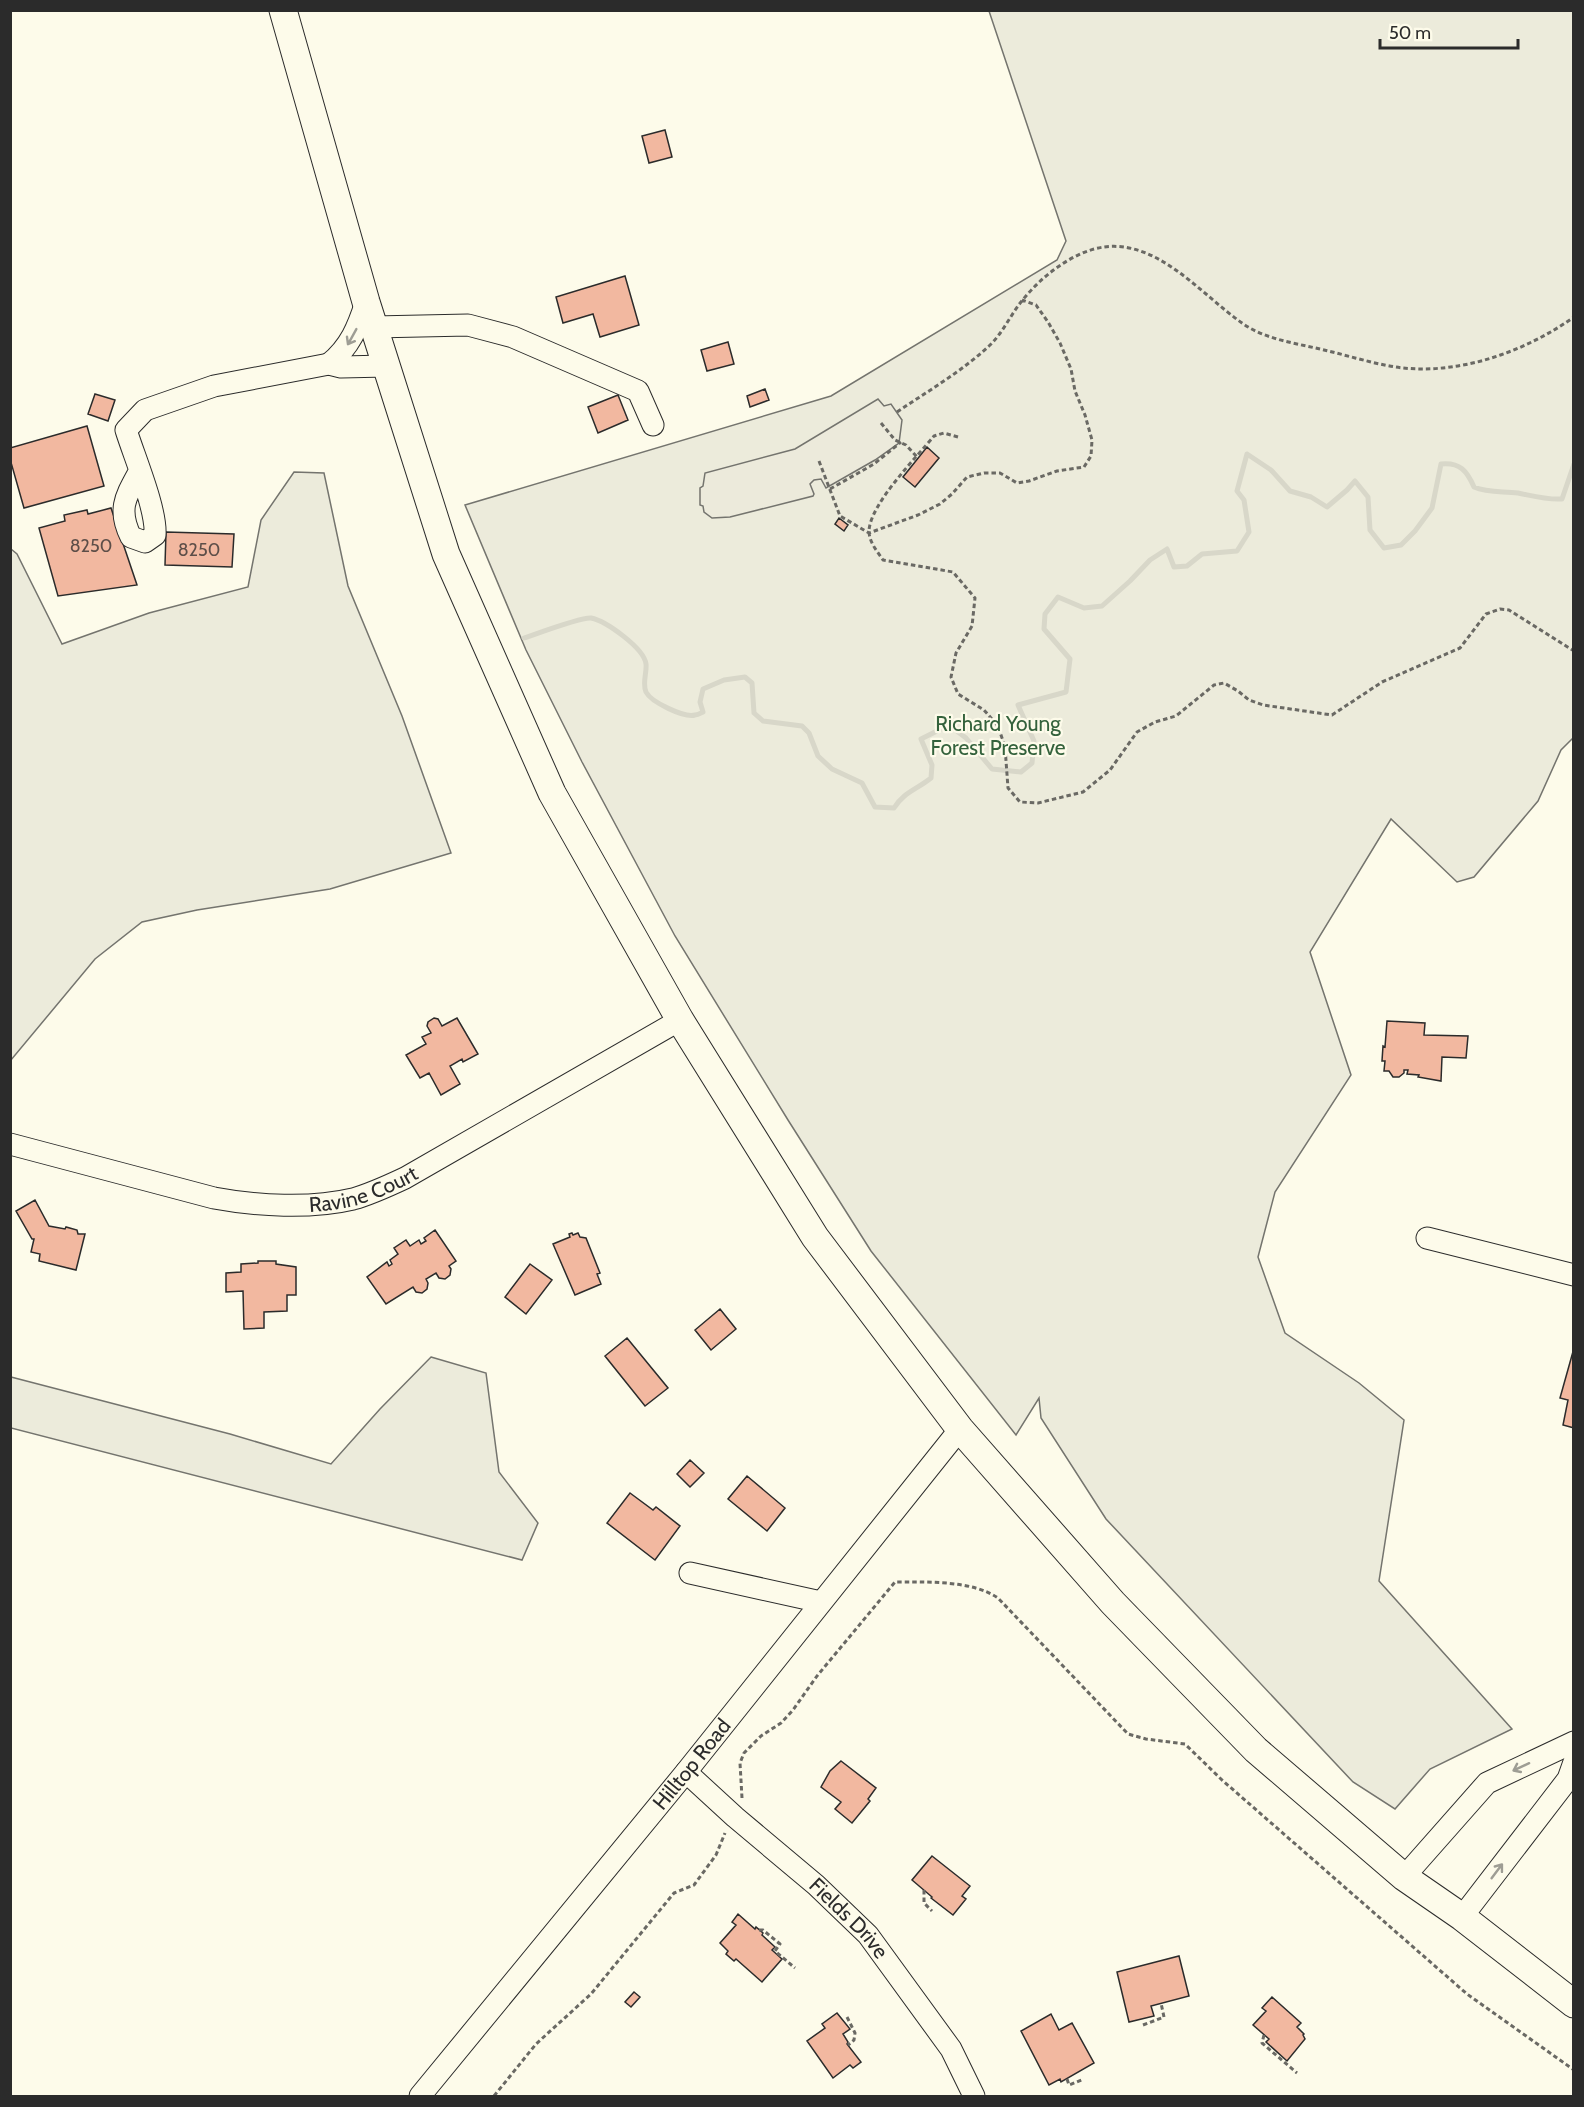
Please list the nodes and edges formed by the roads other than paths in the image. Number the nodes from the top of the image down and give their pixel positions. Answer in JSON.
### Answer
{"nodes":[{"id":1,"x":283,"y":10,"type":"edge"},
{"id":2,"x":370,"y":315,"type":"junction"},
{"id":3,"x":329,"y":364,"type":"junction"},
{"id":4,"x":387,"y":366,"type":"junction"},
{"id":5,"x":653,"y":425,"type":"dead end"},
{"id":6,"x":139,"y":472,"type":"dead end"},
{"id":7,"x":680,"y":1020,"type":"junction"},
{"id":8,"x":10,"y":1144,"type":"edge"},
{"id":9,"x":1427,"y":1238,"type":"dead end"},
{"id":10,"x":1574,"y":1275,"type":"edge"},
{"id":11,"x":960,"y":1429,"type":"junction"},
{"id":12,"x":690,"y":1573,"type":"dead end"},
{"id":13,"x":821,"y":1602,"type":"junction"},
{"id":14,"x":1574,"y":1742,"type":"edge"},
{"id":15,"x":1574,"y":1762,"type":"edge"},
{"id":16,"x":686,"y":1772,"type":"junction"},
{"id":17,"x":1404,"y":1877,"type":"junction"},
{"id":18,"x":1462,"y":1917,"type":"junction"},
{"id":19,"x":1574,"y":2004,"type":"edge"},
{"id":20,"x":420,"y":2097,"type":"edge"},
{"id":21,"x":974,"y":2097,"type":"edge"}],
"edges":[{"from":1,"to":2,"type":"main road"},
{"from":2,"to":3,"type":"street","one_way":true},
{"from":2,"to":4,"type":"main road"},
{"from":2,"to":5,"type":"street"},
{"from":3,"to":4,"type":"street"},
{"from":3,"to":6,"type":"street"},
{"from":4,"to":7,"type":"main road"},
{"from":7,"to":8,"type":"street","name":"Ravine Court"},
{"from":7,"to":11,"type":"main road"},
{"from":9,"to":10,"type":"street"},
{"from":11,"to":13,"type":"street","name":"Hilltop Road"},
{"from":11,"to":17,"type":"main road"},
{"from":12,"to":13,"type":"street"},
{"from":13,"to":16,"type":"street","name":"Hilltop Road"},
{"from":14,"to":17,"type":"street","one_way":true},
{"from":18,"to":15,"type":"street","one_way":true},
{"from":16,"to":20,"type":"street","name":"Hilltop Road"},
{"from":16,"to":21,"type":"street","name":"Fields Drive"},
{"from":17,"to":18,"type":"main road"},
{"from":18,"to":19,"type":"main road"}]}
